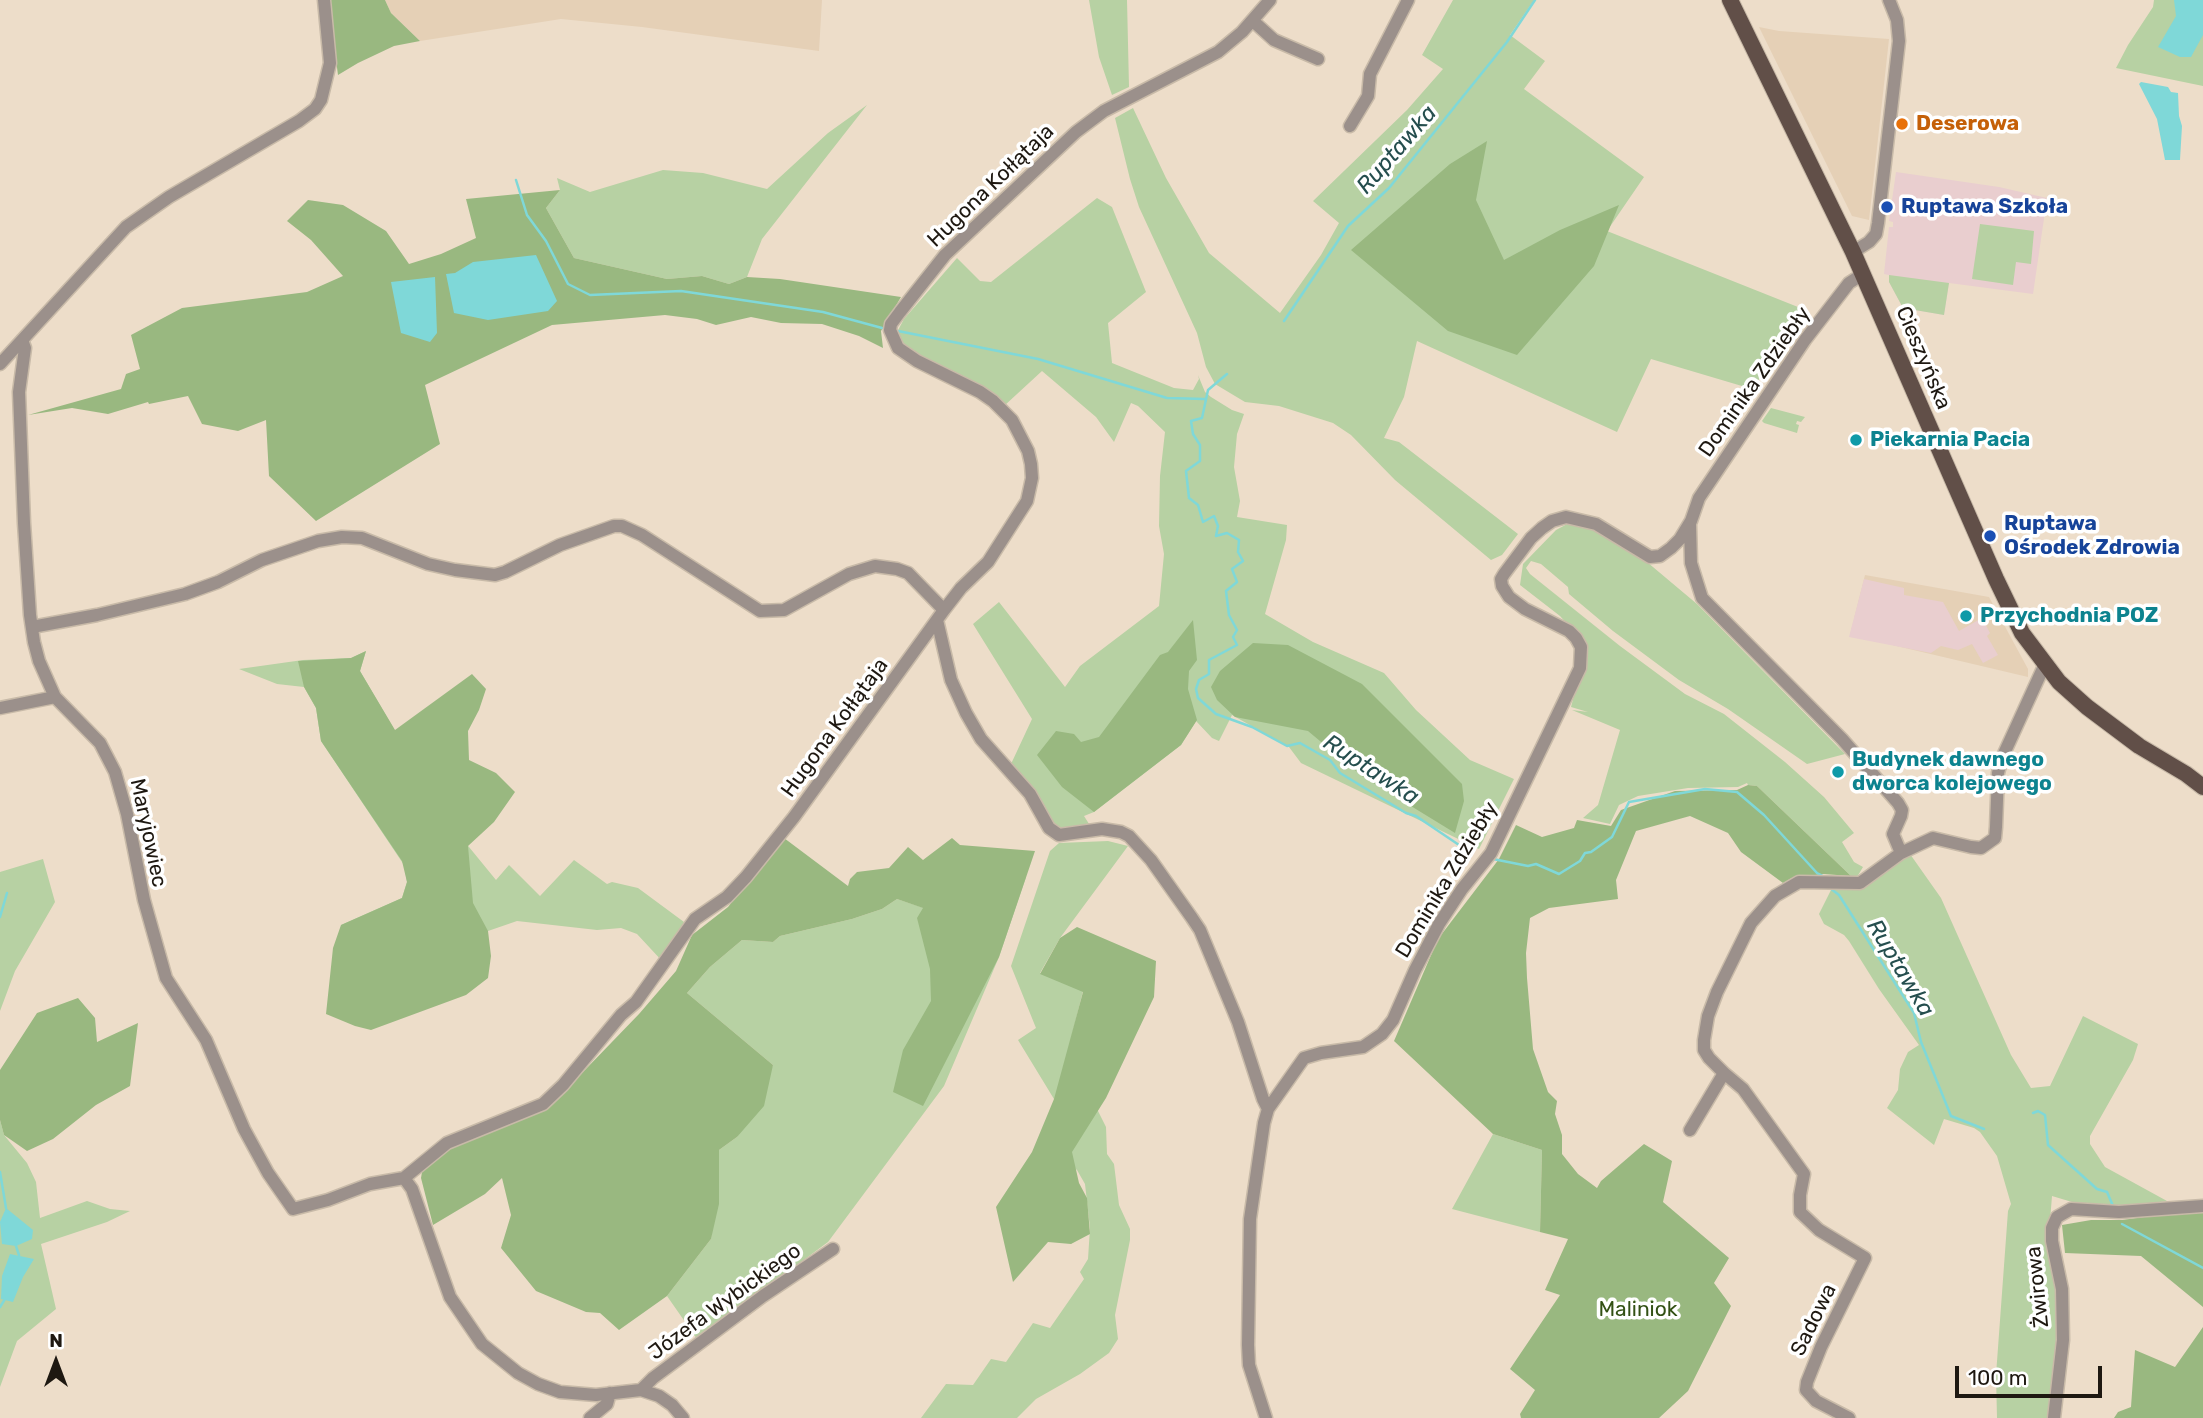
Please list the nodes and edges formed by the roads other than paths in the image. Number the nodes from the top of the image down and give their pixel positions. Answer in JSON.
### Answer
{"nodes":[{"id":1,"x":324,"y":0,"type":"edge"},
{"id":2,"x":1270,"y":0,"type":"edge"},
{"id":3,"x":1408,"y":0,"type":"edge"},
{"id":4,"x":1730,"y":0,"type":"edge"},
{"id":5,"x":1889,"y":0,"type":"edge"},
{"id":6,"x":1253,"y":21,"type":"junction"},
{"id":7,"x":1318,"y":59,"type":"dead end"},
{"id":8,"x":1350,"y":125,"type":"dead end"},
{"id":9,"x":1853,"y":252,"type":"junction"},
{"id":10,"x":1863,"y":274,"type":"junction"},
{"id":11,"x":22,"y":340,"type":"junction"},
{"id":12,"x":0,"y":364,"type":"edge"},
{"id":13,"x":1691,"y":521,"type":"junction"},
{"id":14,"x":941,"y":615,"type":"junction"},
{"id":15,"x":32,"y":626,"type":"junction"},
{"id":16,"x":2045,"y":664,"type":"junction"},
{"id":17,"x":55,"y":696,"type":"junction"},
{"id":18,"x":0,"y":708,"type":"edge"},
{"id":19,"x":2203,"y":787,"type":"edge"},
{"id":20,"x":1900,"y":853,"type":"junction"},
{"id":21,"x":1724,"y":1073,"type":"junction"},
{"id":22,"x":1268,"y":1109,"type":"junction"},
{"id":23,"x":1690,"y":1130,"type":"dead end"},
{"id":24,"x":404,"y":1178,"type":"junction"},
{"id":25,"x":2203,"y":1206,"type":"edge"},
{"id":26,"x":833,"y":1249,"type":"dead end"},
{"id":27,"x":641,"y":1390,"type":"junction"},
{"id":28,"x":610,"y":1393,"type":"junction"},
{"id":29,"x":590,"y":1418,"type":"edge"},
{"id":30,"x":683,"y":1418,"type":"edge"},
{"id":31,"x":1266,"y":1418,"type":"edge"},
{"id":32,"x":1849,"y":1418,"type":"edge"},
{"id":33,"x":2054,"y":1418,"type":"edge"}],
"edges":[{"from":1,"to":11,"type":"street"},
{"from":2,"to":6,"type":"street","name":"Hugona Kołłątaja"},
{"from":3,"to":8,"type":"street"},
{"from":4,"to":9,"type":"main road","name":"Cieszyńska"},
{"from":5,"to":9,"type":"street"},
{"from":6,"to":7,"type":"street"},
{"from":6,"to":14,"type":"street","name":"Hugona Kołłątaja"},
{"from":9,"to":10,"type":"main road","name":"Cieszyńska"},
{"from":10,"to":13,"type":"street","name":"Dominika Zdziebły"},
{"from":10,"to":16,"type":"main road","name":"Cieszyńska"},
{"from":11,"to":12,"type":"street"},
{"from":11,"to":15,"type":"street","name":"Maryjowiec"},
{"from":13,"to":20,"type":"street","name":"Dominika Zdziebły"},
{"from":13,"to":22,"type":"street","name":"Dominika Zdziebły"},
{"from":14,"to":15,"type":"street"},
{"from":14,"to":22,"type":"street"},
{"from":14,"to":24,"type":"street","name":"Hugona Kołłątaja"},
{"from":15,"to":17,"type":"street","name":"Maryjowiec"},
{"from":16,"to":19,"type":"main road","name":"Cieszyńska"},
{"from":16,"to":20,"type":"street"},
{"from":17,"to":18,"type":"street"},
{"from":17,"to":24,"type":"street","name":"Maryjowiec"},
{"from":20,"to":21,"type":"street"},
{"from":21,"to":23,"type":"street"},
{"from":21,"to":32,"type":"street","name":"Sadowa"},
{"from":22,"to":31,"type":"street","name":"Dominika Zdziebły"},
{"from":24,"to":28,"type":"street"},
{"from":25,"to":33,"type":"street","name":"Żwirowa"},
{"from":26,"to":27,"type":"street","name":"Józefa Wybickiego"},
{"from":27,"to":28,"type":"street"},
{"from":27,"to":30,"type":"street"},
{"from":28,"to":29,"type":"street"}]}
